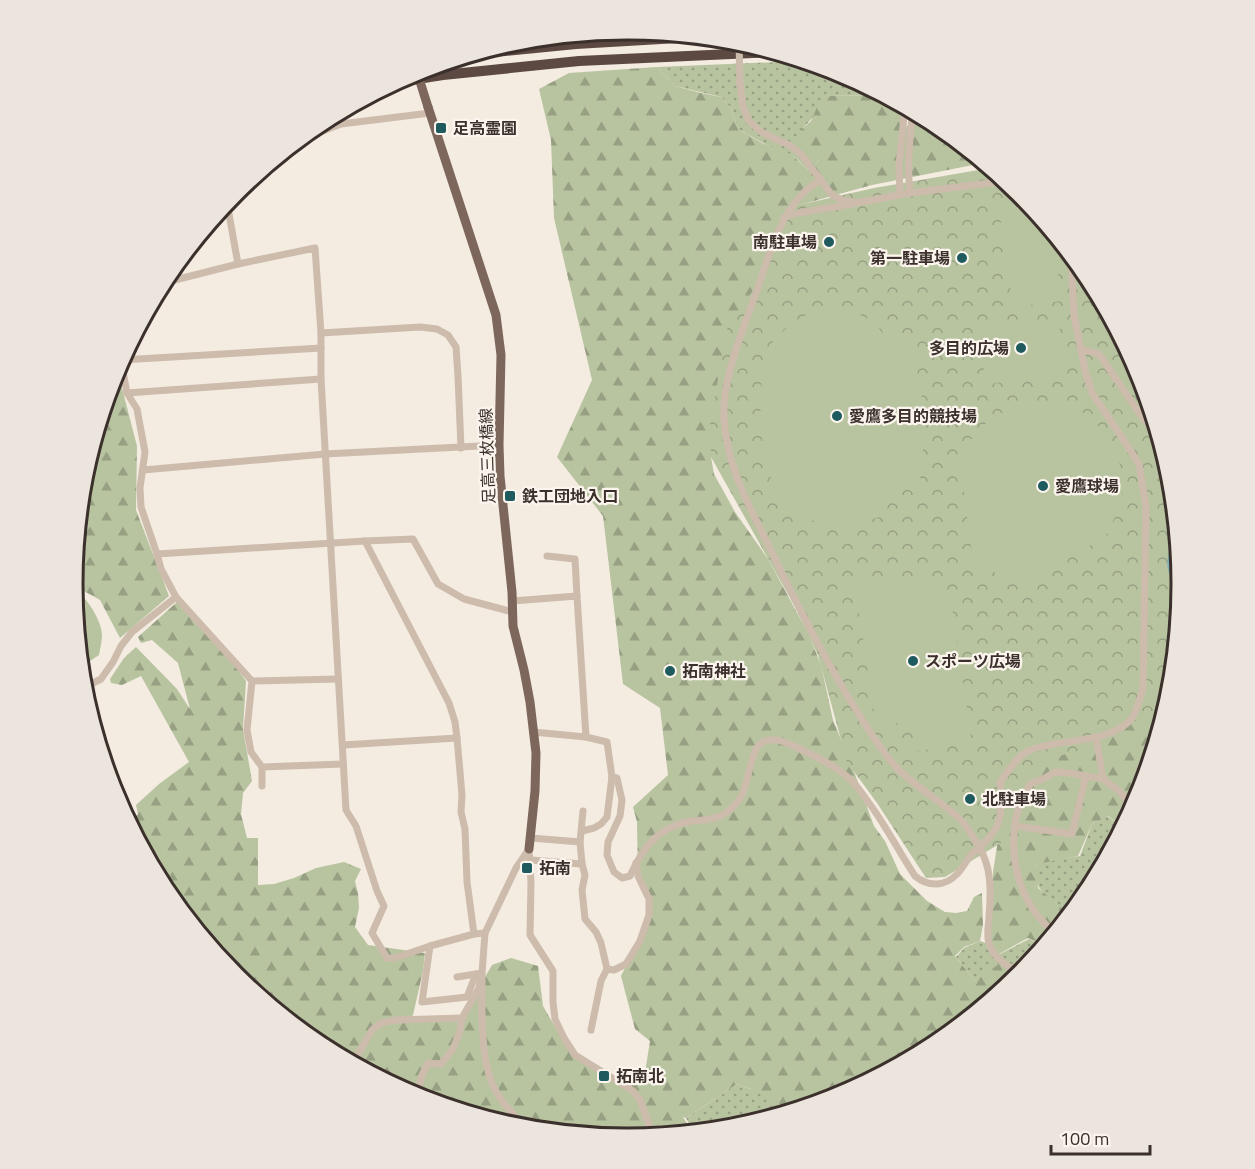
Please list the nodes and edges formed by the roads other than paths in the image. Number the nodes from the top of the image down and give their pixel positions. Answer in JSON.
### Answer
{"nodes":[{"id":1,"x":636,"y":40,"type":"edge"},
{"id":2,"x":542,"y":47,"type":"edge"},
{"id":3,"x":739,"y":52,"type":"edge"},
{"id":4,"x":744,"y":53,"type":"edge"},
{"id":5,"x":442,"y":75,"type":"junction"},
{"id":6,"x":434,"y":76,"type":"edge"},
{"id":7,"x":432,"y":77,"type":"edge"},
{"id":8,"x":420,"y":82,"type":"edge"},
{"id":9,"x":429,"y":110,"type":"junction"},
{"id":10,"x":904,"y":116,"type":"edge"},
{"id":11,"x":912,"y":120,"type":"edge"},
{"id":12,"x":333,"y":127,"type":"edge"},
{"id":13,"x":821,"y":180,"type":"junction"},
{"id":14,"x":994,"y":183,"type":"edge"},
{"id":15,"x":910,"y":193,"type":"junction"},
{"id":16,"x":900,"y":195,"type":"junction"},
{"id":17,"x":856,"y":203,"type":"junction"},
{"id":18,"x":229,"y":214,"type":"edge"},
{"id":19,"x":784,"y":217,"type":"junction"},
{"id":20,"x":238,"y":264,"type":"junction"},
{"id":21,"x":1072,"y":271,"type":"edge"},
{"id":22,"x":177,"y":280,"type":"edge"},
{"id":23,"x":321,"y":333,"type":"junction"},
{"id":24,"x":321,"y":348,"type":"junction"},
{"id":25,"x":1081,"y":349,"type":"junction"},
{"id":26,"x":133,"y":359,"type":"edge"},
{"id":27,"x":125,"y":377,"type":"edge"},
{"id":28,"x":321,"y":379,"type":"junction"},
{"id":29,"x":127,"y":393,"type":"junction"},
{"id":30,"x":1147,"y":422,"type":"edge"},
{"id":31,"x":499,"y":445,"type":"junction"},
{"id":32,"x":460,"y":448,"type":"junction"},
{"id":33,"x":325,"y":454,"type":"junction"},
{"id":34,"x":143,"y":470,"type":"junction"},
{"id":35,"x":365,"y":541,"type":"junction"},
{"id":36,"x":330,"y":544,"type":"junction"},
{"id":37,"x":157,"y":554,"type":"junction"},
{"id":38,"x":547,"y":556,"type":"dead end"},
{"id":39,"x":577,"y":596,"type":"junction"},
{"id":40,"x":174,"y":599,"type":"junction"},
{"id":41,"x":512,"y":605,"type":"junction"},
{"id":42,"x":338,"y":679,"type":"junction"},
{"id":43,"x":252,"y":681,"type":"junction"},
{"id":44,"x":93,"y":683,"type":"edge"},
{"id":45,"x":533,"y":732,"type":"junction"},
{"id":46,"x":586,"y":737,"type":"junction"},
{"id":47,"x":1096,"y":737,"type":"junction"},
{"id":48,"x":458,"y":738,"type":"junction"},
{"id":49,"x":343,"y":745,"type":"junction"},
{"id":50,"x":343,"y":764,"type":"junction"},
{"id":51,"x":262,"y":767,"type":"junction"},
{"id":52,"x":1086,"y":776,"type":"junction"},
{"id":53,"x":612,"y":777,"type":"junction"},
{"id":54,"x":1103,"y":779,"type":"junction"},
{"id":55,"x":262,"y":786,"type":"dead end"},
{"id":56,"x":1127,"y":800,"type":"edge"},
{"id":57,"x":584,"y":811,"type":"dead end"},
{"id":58,"x":1016,"y":826,"type":"junction"},
{"id":59,"x":582,"y":831,"type":"junction"},
{"id":60,"x":580,"y":842,"type":"junction"},
{"id":61,"x":530,"y":844,"type":"junction"},
{"id":62,"x":980,"y":848,"type":"junction"},
{"id":63,"x":531,"y":860,"type":"junction"},
{"id":64,"x":636,"y":863,"type":"junction"},
{"id":65,"x":582,"y":864,"type":"junction"},
{"id":66,"x":1049,"y":928,"type":"edge"},
{"id":67,"x":485,"y":933,"type":"junction"},
{"id":68,"x":474,"y":934,"type":"junction"},
{"id":69,"x":430,"y":946,"type":"junction"},
{"id":70,"x":1013,"y":968,"type":"edge"},
{"id":71,"x":607,"y":969,"type":"junction"},
{"id":72,"x":479,"y":974,"type":"junction"},
{"id":73,"x":457,"y":977,"type":"dead end"},
{"id":74,"x":462,"y":1018,"type":"junction"},
{"id":75,"x":591,"y":1030,"type":"dead end"},
{"id":76,"x":357,"y":1057,"type":"edge"},
{"id":77,"x":419,"y":1087,"type":"edge"},
{"id":78,"x":516,"y":1117,"type":"edge"},
{"id":79,"x":650,"y":1127,"type":"edge"}],
"edges":[{"from":1,"to":2,"type":"highway"},
{"from":3,"to":13,"type":"street","bridge":true},
{"from":4,"to":5,"type":"highway"},
{"from":5,"to":6,"type":"highway"},
{"from":5,"to":7,"type":"highway"},
{"from":8,"to":9,"type":"main road","name":"足高三枚橋線","bridge":true},
{"from":9,"to":12,"type":"street"},
{"from":9,"to":31,"type":"main road","name":"足高三枚橋線"},
{"from":10,"to":16,"type":"street"},
{"from":11,"to":15,"type":"street"},
{"from":13,"to":17,"type":"street"},
{"from":13,"to":19,"type":"street"},
{"from":14,"to":15,"type":"street"},
{"from":15,"to":16,"type":"street"},
{"from":16,"to":17,"type":"street"},
{"from":17,"to":19,"type":"street"},
{"from":18,"to":20,"type":"street"},
{"from":19,"to":62,"type":"street"},
{"from":20,"to":22,"type":"street"},
{"from":20,"to":23,"type":"street"},
{"from":21,"to":25,"type":"street"},
{"from":23,"to":24,"type":"street"},
{"from":23,"to":32,"type":"street"},
{"from":24,"to":26,"type":"street"},
{"from":24,"to":28,"type":"street"},
{"from":25,"to":30,"type":"street"},
{"from":25,"to":47,"type":"street"},
{"from":27,"to":29,"type":"street"},
{"from":28,"to":29,"type":"street"},
{"from":28,"to":33,"type":"street"},
{"from":29,"to":34,"type":"street"},
{"from":31,"to":32,"type":"street"},
{"from":31,"to":41,"type":"main road","name":"足高三枚橋線"},
{"from":32,"to":33,"type":"street"},
{"from":33,"to":34,"type":"street"},
{"from":33,"to":36,"type":"street"},
{"from":34,"to":37,"type":"street"},
{"from":35,"to":36,"type":"street"},
{"from":35,"to":41,"type":"street"},
{"from":35,"to":48,"type":"street"},
{"from":36,"to":37,"type":"street"},
{"from":36,"to":42,"type":"street"},
{"from":37,"to":40,"type":"street"},
{"from":38,"to":39,"type":"street"},
{"from":39,"to":41,"type":"street"},
{"from":39,"to":46,"type":"street"},
{"from":40,"to":43,"type":"street"},
{"from":40,"to":44,"type":"street"},
{"from":41,"to":45,"type":"main road","name":"足高三枚橋線"},
{"from":42,"to":43,"type":"street"},
{"from":42,"to":49,"type":"street"},
{"from":43,"to":51,"type":"street"},
{"from":45,"to":46,"type":"street"},
{"from":45,"to":61,"type":"main road","name":"足高三枚橋線"},
{"from":46,"to":53,"type":"street"},
{"from":47,"to":54,"type":"street"},
{"from":47,"to":62,"type":"street"},
{"from":48,"to":49,"type":"street"},
{"from":48,"to":68,"type":"street"},
{"from":49,"to":50,"type":"street"},
{"from":50,"to":51,"type":"street"},
{"from":50,"to":69,"type":"street"},
{"from":51,"to":55,"type":"street"},
{"from":52,"to":54,"type":"street"},
{"from":52,"to":58,"type":"street"},
{"from":52,"to":58,"type":"street"},
{"from":53,"to":59,"type":"street"},
{"from":53,"to":64,"type":"street"},
{"from":54,"to":56,"type":"street"},
{"from":57,"to":59,"type":"street"},
{"from":58,"to":66,"type":"street"},
{"from":59,"to":60,"type":"street"},
{"from":60,"to":61,"type":"street"},
{"from":60,"to":65,"type":"street"},
{"from":61,"to":63,"type":"street"},
{"from":61,"to":67,"type":"street"},
{"from":62,"to":64,"type":"street"},
{"from":62,"to":70,"type":"street"},
{"from":63,"to":65,"type":"street"},
{"from":63,"to":79,"type":"street"},
{"from":64,"to":71,"type":"street"},
{"from":65,"to":71,"type":"street"},
{"from":67,"to":68,"type":"street"},
{"from":67,"to":72,"type":"street"},
{"from":68,"to":69,"type":"street"},
{"from":69,"to":72,"type":"street"},
{"from":71,"to":75,"type":"street"},
{"from":72,"to":73,"type":"street"},
{"from":72,"to":74,"type":"street"},
{"from":72,"to":78,"type":"street"},
{"from":74,"to":76,"type":"street"},
{"from":74,"to":77,"type":"street"}]}
